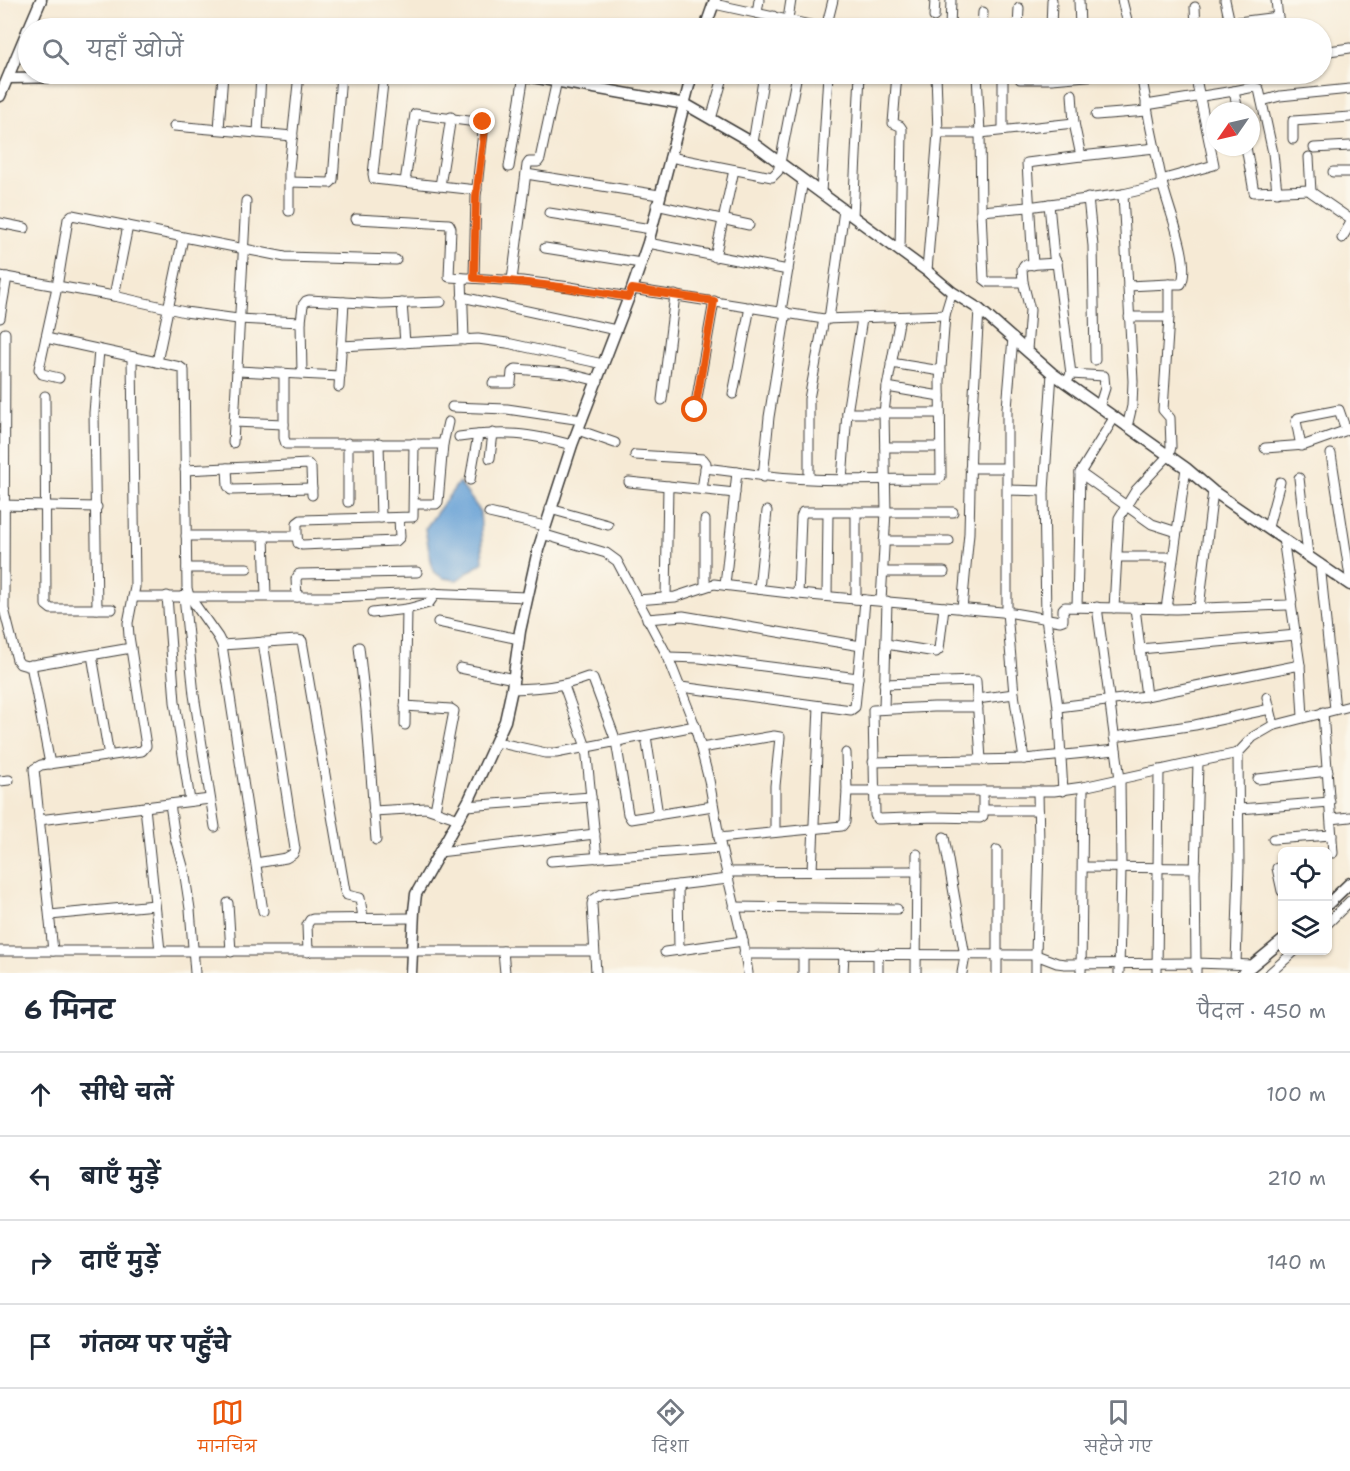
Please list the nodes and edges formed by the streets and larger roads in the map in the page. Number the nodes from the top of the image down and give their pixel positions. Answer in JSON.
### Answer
{"nodes":[{"id":1,"x":39,"y":0,"type":"edge"},
{"id":2,"x":759,"y":0,"type":"edge"},
{"id":3,"x":791,"y":0,"type":"edge"},
{"id":4,"x":833,"y":0,"type":"edge"},
{"id":5,"x":935,"y":0,"type":"edge"},
{"id":6,"x":951,"y":0,"type":"edge"},
{"id":7,"x":1052,"y":0,"type":"edge"},
{"id":8,"x":1079,"y":0,"type":"edge"},
{"id":9,"x":1122,"y":0,"type":"edge"},
{"id":10,"x":1225,"y":0,"type":"edge"},
{"id":11,"x":1276,"y":0,"type":"edge"},
{"id":12,"x":715,"y":2,"type":"edge"},
{"id":13,"x":1195,"y":7,"type":"dead end"},
{"id":14,"x":1019,"y":8,"type":"dead end"},
{"id":15,"x":983,"y":12,"type":"dead end"},
{"id":16,"x":757,"y":13,"type":"junction"},
{"id":17,"x":773,"y":16,"type":"joint"},
{"id":18,"x":934,"y":17,"type":"dead end"},
{"id":19,"x":1278,"y":17,"type":"joint"},
{"id":20,"x":33,"y":18,"type":"edge"},
{"id":21,"x":709,"y":18,"type":"edge"},
{"id":22,"x":780,"y":18,"type":"edge"},
{"id":23,"x":788,"y":18,"type":"edge"},
{"id":24,"x":828,"y":18,"type":"edge"},
{"id":25,"x":950,"y":18,"type":"edge"},
{"id":26,"x":982,"y":18,"type":"edge"},
{"id":27,"x":1018,"y":18,"type":"edge"},
{"id":28,"x":1051,"y":18,"type":"edge"},
{"id":29,"x":1080,"y":18,"type":"edge"},
{"id":30,"x":1126,"y":18,"type":"edge"},
{"id":31,"x":1196,"y":18,"type":"edge"},
{"id":32,"x":1228,"y":18,"type":"edge"},
{"id":33,"x":1274,"y":18,"type":"edge"},
{"id":34,"x":1350,"y":48,"type":"edge"},
{"id":35,"x":18,"y":50,"type":"edge"},
{"id":36,"x":1332,"y":51,"type":"edge"},
{"id":37,"x":4,"y":76,"type":"edge"},
{"id":38,"x":222,"y":84,"type":"edge"},
{"id":39,"x":260,"y":84,"type":"edge"},
{"id":40,"x":298,"y":84,"type":"edge"},
{"id":41,"x":340,"y":84,"type":"edge"},
{"id":42,"x":383,"y":84,"type":"edge"},
{"id":43,"x":519,"y":84,"type":"edge"},
{"id":44,"x":556,"y":84,"type":"edge"},
{"id":45,"x":574,"y":84,"type":"edge"},
{"id":46,"x":690,"y":84,"type":"edge"},
{"id":47,"x":721,"y":84,"type":"edge"},
{"id":48,"x":762,"y":84,"type":"edge"},
{"id":49,"x":795,"y":84,"type":"edge"},
{"id":50,"x":827,"y":84,"type":"edge"},
{"id":51,"x":859,"y":84,"type":"edge"},
{"id":52,"x":896,"y":84,"type":"edge"},
{"id":53,"x":936,"y":84,"type":"edge"},
{"id":54,"x":978,"y":84,"type":"edge"},
{"id":55,"x":1003,"y":84,"type":"edge"},
{"id":56,"x":1142,"y":84,"type":"edge"},
{"id":57,"x":1197,"y":84,"type":"edge"},
{"id":58,"x":1350,"y":89,"type":"edge"},
{"id":59,"x":1234,"y":91,"type":"junction"},
{"id":60,"x":1072,"y":94,"type":"dead end"},
{"id":61,"x":0,"y":96,"type":"edge"},
{"id":62,"x":1199,"y":96,"type":"junction"},
{"id":63,"x":1262,"y":101,"type":"junction"},
{"id":64,"x":1236,"y":102,"type":"edge"},
{"id":65,"x":685,"y":104,"type":"junction"},
{"id":66,"x":1146,"y":108,"type":"junction"},
{"id":67,"x":1096,"y":115,"type":"dead end"},
{"id":68,"x":451,"y":117,"type":"junction"},
{"id":69,"x":1350,"y":117,"type":"edge"},
{"id":70,"x":711,"y":119,"type":"junction"},
{"id":71,"x":1074,"y":123,"type":"junction"},
{"id":72,"x":174,"y":126,"type":"dead end"},
{"id":73,"x":219,"y":129,"type":"junction"},
{"id":74,"x":1003,"y":130,"type":"junction"},
{"id":75,"x":258,"y":133,"type":"junction"},
{"id":76,"x":938,"y":133,"type":"junction"},
{"id":77,"x":980,"y":133,"type":"junction"},
{"id":78,"x":292,"y":136,"type":"junction"},
{"id":79,"x":1293,"y":140,"type":"dead end"},
{"id":80,"x":753,"y":143,"type":"junction"},
{"id":81,"x":1350,"y":147,"type":"edge"},
{"id":82,"x":1155,"y":148,"type":"junction"},
{"id":83,"x":1314,"y":148,"type":"dead end"},
{"id":84,"x":1081,"y":156,"type":"junction"},
{"id":85,"x":1247,"y":156,"type":"edge"},
{"id":86,"x":670,"y":157,"type":"junction"},
{"id":87,"x":1309,"y":157,"type":"dead end"},
{"id":88,"x":780,"y":163,"type":"junction"},
{"id":89,"x":509,"y":166,"type":"dead end"},
{"id":90,"x":734,"y":170,"type":"junction"},
{"id":91,"x":1333,"y":172,"type":"dead end"},
{"id":92,"x":1350,"y":172,"type":"edge"},
{"id":93,"x":526,"y":174,"type":"junction"},
{"id":94,"x":803,"y":180,"type":"junction"},
{"id":95,"x":289,"y":182,"type":"junction"},
{"id":96,"x":405,"y":182,"type":"junction"},
{"id":97,"x":1162,"y":183,"type":"junction"},
{"id":98,"x":440,"y":186,"type":"junction"},
{"id":99,"x":477,"y":190,"type":"junction"},
{"id":100,"x":1310,"y":190,"type":"junction"},
{"id":101,"x":1277,"y":192,"type":"junction"},
{"id":102,"x":821,"y":193,"type":"junction"},
{"id":103,"x":1123,"y":194,"type":"junction"},
{"id":104,"x":1088,"y":198,"type":"junction"},
{"id":105,"x":658,"y":200,"type":"junction"},
{"id":106,"x":246,"y":201,"type":"dead end"},
{"id":107,"x":1049,"y":204,"type":"junction"},
{"id":108,"x":1028,"y":207,"type":"junction"},
{"id":109,"x":289,"y":211,"type":"dead end"},
{"id":110,"x":981,"y":211,"type":"junction"},
{"id":111,"x":549,"y":213,"type":"dead end"},
{"id":112,"x":848,"y":213,"type":"junction"},
{"id":113,"x":356,"y":219,"type":"dead end"},
{"id":114,"x":1350,"y":219,"type":"edge"},
{"id":115,"x":722,"y":220,"type":"junction"},
{"id":116,"x":0,"y":223,"type":"edge"},
{"id":117,"x":1350,"y":224,"type":"edge"},
{"id":118,"x":749,"y":225,"type":"dead end"},
{"id":119,"x":128,"y":226,"type":"junction"},
{"id":120,"x":25,"y":228,"type":"dead end"},
{"id":121,"x":651,"y":229,"type":"junction"},
{"id":122,"x":183,"y":238,"type":"junction"},
{"id":123,"x":1342,"y":238,"type":"dead end"},
{"id":124,"x":648,"y":243,"type":"junction"},
{"id":125,"x":244,"y":248,"type":"junction"},
{"id":126,"x":545,"y":248,"type":"dead end"},
{"id":127,"x":900,"y":251,"type":"junction"},
{"id":128,"x":715,"y":257,"type":"junction"},
{"id":129,"x":396,"y":260,"type":"dead end"},
{"id":130,"x":641,"y":263,"type":"junction"},
{"id":131,"x":1057,"y":263,"type":"junction"},
{"id":132,"x":1033,"y":265,"type":"junction"},
{"id":133,"x":788,"y":270,"type":"junction"},
{"id":134,"x":927,"y":271,"type":"junction"},
{"id":135,"x":3,"y":277,"type":"edge"},
{"id":136,"x":462,"y":278,"type":"junction"},
{"id":137,"x":474,"y":278,"type":"junction"},
{"id":138,"x":512,"y":280,"type":"junction"},
{"id":139,"x":1023,"y":282,"type":"junction"},
{"id":140,"x":1169,"y":284,"type":"junction"},
{"id":141,"x":1128,"y":286,"type":"junction"},
{"id":142,"x":57,"y":287,"type":"junction"},
{"id":143,"x":952,"y":292,"type":"junction"},
{"id":144,"x":630,"y":293,"type":"junction"},
{"id":145,"x":675,"y":295,"type":"junction"},
{"id":146,"x":114,"y":296,"type":"junction"},
{"id":147,"x":462,"y":297,"type":"junction"},
{"id":148,"x":714,"y":301,"type":"junction"},
{"id":149,"x":344,"y":302,"type":"junction"},
{"id":150,"x":441,"y":302,"type":"dead end"},
{"id":151,"x":402,"y":303,"type":"junction"},
{"id":152,"x":750,"y":307,"type":"junction"},
{"id":153,"x":168,"y":309,"type":"junction"},
{"id":154,"x":979,"y":309,"type":"junction"},
{"id":155,"x":783,"y":312,"type":"junction"},
{"id":156,"x":945,"y":315,"type":"junction"},
{"id":157,"x":900,"y":317,"type":"junction"},
{"id":158,"x":1129,"y":317,"type":"junction"},
{"id":159,"x":1169,"y":317,"type":"junction"},
{"id":160,"x":0,"y":318,"type":"edge"},
{"id":161,"x":241,"y":319,"type":"junction"},
{"id":162,"x":826,"y":319,"type":"junction"},
{"id":163,"x":862,"y":319,"type":"junction"},
{"id":164,"x":301,"y":322,"type":"junction"},
{"id":165,"x":616,"y":330,"type":"junction"},
{"id":166,"x":5,"y":333,"type":"dead end"},
{"id":167,"x":46,"y":338,"type":"junction"},
{"id":168,"x":1013,"y":338,"type":"junction"},
{"id":169,"x":464,"y":340,"type":"junction"},
{"id":170,"x":405,"y":343,"type":"junction"},
{"id":171,"x":341,"y":346,"type":"junction"},
{"id":172,"x":99,"y":350,"type":"junction"},
{"id":173,"x":1027,"y":350,"type":"junction"},
{"id":174,"x":132,"y":357,"type":"junction"},
{"id":175,"x":1095,"y":360,"type":"dead end"},
{"id":176,"x":157,"y":362,"type":"junction"},
{"id":177,"x":891,"y":363,"type":"junction"},
{"id":178,"x":603,"y":364,"type":"junction"},
{"id":179,"x":238,"y":371,"type":"junction"},
{"id":180,"x":941,"y":371,"type":"junction"},
{"id":181,"x":284,"y":373,"type":"junction"},
{"id":182,"x":1052,"y":373,"type":"junction"},
{"id":183,"x":302,"y":374,"type":"junction"},
{"id":184,"x":340,"y":376,"type":"junction"},
{"id":185,"x":59,"y":378,"type":"dead end"},
{"id":186,"x":1069,"y":379,"type":"junction"},
{"id":187,"x":598,"y":381,"type":"junction"},
{"id":188,"x":493,"y":383,"type":"dead end"},
{"id":189,"x":339,"y":387,"type":"dead end"},
{"id":190,"x":886,"y":387,"type":"junction"},
{"id":191,"x":733,"y":394,"type":"dead end"},
{"id":192,"x":45,"y":396,"type":"dead end"},
{"id":193,"x":940,"y":396,"type":"junction"},
{"id":194,"x":662,"y":400,"type":"dead end"},
{"id":195,"x":452,"y":407,"type":"dead end"},
{"id":196,"x":1099,"y":407,"type":"junction"},
{"id":197,"x":695,"y":410,"type":"dead end"},
{"id":198,"x":847,"y":413,"type":"junction"},
{"id":199,"x":884,"y":413,"type":"junction"},
{"id":200,"x":940,"y":413,"type":"junction"},
{"id":201,"x":1114,"y":418,"type":"junction"},
{"id":202,"x":234,"y":422,"type":"junction"},
{"id":203,"x":448,"y":422,"type":"dead end"},
{"id":204,"x":284,"y":424,"type":"junction"},
{"id":205,"x":580,"y":425,"type":"junction"},
{"id":206,"x":1127,"y":427,"type":"junction"},
{"id":207,"x":1348,"y":430,"type":"edge"},
{"id":208,"x":493,"y":433,"type":"junction"},
{"id":209,"x":478,"y":435,"type":"junction"},
{"id":210,"x":459,"y":437,"type":"dead end"},
{"id":211,"x":233,"y":443,"type":"dead end"},
{"id":212,"x":348,"y":443,"type":"junction"},
{"id":213,"x":379,"y":443,"type":"junction"},
{"id":214,"x":414,"y":443,"type":"junction"},
{"id":215,"x":443,"y":444,"type":"junction"},
{"id":216,"x":615,"y":444,"type":"dead end"},
{"id":217,"x":572,"y":445,"type":"junction"},
{"id":218,"x":1301,"y":446,"type":"junction"},
{"id":219,"x":885,"y":447,"type":"junction"},
{"id":220,"x":940,"y":447,"type":"junction"},
{"id":221,"x":1265,"y":448,"type":"dead end"},
{"id":222,"x":1331,"y":454,"type":"dead end"},
{"id":223,"x":635,"y":455,"type":"dead end"},
{"id":224,"x":1169,"y":455,"type":"junction"},
{"id":225,"x":490,"y":458,"type":"dead end"},
{"id":226,"x":227,"y":468,"type":"junction"},
{"id":227,"x":705,"y":468,"type":"junction"},
{"id":228,"x":970,"y":468,"type":"junction"},
{"id":229,"x":1007,"y":468,"type":"junction"},
{"id":230,"x":1186,"y":468,"type":"junction"},
{"id":231,"x":185,"y":470,"type":"junction"},
{"id":232,"x":737,"y":472,"type":"junction"},
{"id":233,"x":1080,"y":472,"type":"junction"},
{"id":234,"x":763,"y":477,"type":"junction"},
{"id":235,"x":808,"y":478,"type":"junction"},
{"id":236,"x":1299,"y":478,"type":"dead end"},
{"id":237,"x":886,"y":479,"type":"junction"},
{"id":238,"x":470,"y":480,"type":"dead end"},
{"id":239,"x":842,"y":480,"type":"junction"},
{"id":240,"x":629,"y":482,"type":"dead end"},
{"id":241,"x":1280,"y":482,"type":"dead end"},
{"id":242,"x":668,"y":486,"type":"junction"},
{"id":243,"x":702,"y":489,"type":"junction"},
{"id":244,"x":1008,"y":490,"type":"junction"},
{"id":245,"x":1213,"y":490,"type":"junction"},
{"id":246,"x":1044,"y":491,"type":"junction"},
{"id":247,"x":735,"y":494,"type":"junction"},
{"id":248,"x":348,"y":502,"type":"dead end"},
{"id":249,"x":415,"y":504,"type":"junction"},
{"id":250,"x":1126,"y":504,"type":"junction"},
{"id":251,"x":2,"y":505,"type":"edge"},
{"id":252,"x":45,"y":506,"type":"junction"},
{"id":253,"x":97,"y":507,"type":"junction"},
{"id":254,"x":550,"y":509,"type":"junction"},
{"id":255,"x":767,"y":511,"type":"dead end"},
{"id":256,"x":856,"y":512,"type":"junction"},
{"id":257,"x":886,"y":512,"type":"junction"},
{"id":258,"x":953,"y":512,"type":"dead end"},
{"id":259,"x":489,"y":513,"type":"dead end"},
{"id":260,"x":828,"y":513,"type":"junction"},
{"id":261,"x":381,"y":518,"type":"junction"},
{"id":262,"x":399,"y":518,"type":"junction"},
{"id":263,"x":705,"y":520,"type":"dead end"},
{"id":264,"x":608,"y":525,"type":"dead end"},
{"id":265,"x":1268,"y":527,"type":"junction"},
{"id":266,"x":543,"y":530,"type":"junction"},
{"id":267,"x":1177,"y":532,"type":"junction"},
{"id":268,"x":186,"y":536,"type":"junction"},
{"id":269,"x":264,"y":536,"type":"junction"},
{"id":270,"x":297,"y":536,"type":"junction"},
{"id":271,"x":1283,"y":538,"type":"junction"},
{"id":272,"x":884,"y":541,"type":"junction"},
{"id":273,"x":949,"y":541,"type":"dead end"},
{"id":274,"x":1348,"y":541,"type":"edge"},
{"id":275,"x":1308,"y":555,"type":"junction"},
{"id":276,"x":1118,"y":557,"type":"junction"},
{"id":277,"x":1173,"y":557,"type":"junction"},
{"id":278,"x":2,"y":559,"type":"edge"},
{"id":279,"x":1320,"y":564,"type":"junction"},
{"id":280,"x":187,"y":567,"type":"junction"},
{"id":281,"x":247,"y":568,"type":"dead end"},
{"id":282,"x":417,"y":572,"type":"dead end"},
{"id":283,"x":883,"y":572,"type":"junction"},
{"id":284,"x":944,"y":572,"type":"dead end"},
{"id":285,"x":1350,"y":577,"type":"edge"},
{"id":286,"x":705,"y":585,"type":"junction"},
{"id":287,"x":725,"y":585,"type":"junction"},
{"id":288,"x":1350,"y":585,"type":"edge"},
{"id":289,"x":759,"y":589,"type":"junction"},
{"id":290,"x":436,"y":594,"type":"junction"},
{"id":291,"x":798,"y":594,"type":"junction"},
{"id":292,"x":167,"y":596,"type":"junction"},
{"id":293,"x":187,"y":596,"type":"junction"},
{"id":294,"x":266,"y":596,"type":"junction"},
{"id":295,"x":827,"y":596,"type":"junction"},
{"id":296,"x":133,"y":597,"type":"junction"},
{"id":297,"x":297,"y":597,"type":"junction"},
{"id":298,"x":527,"y":597,"type":"junction"},
{"id":299,"x":666,"y":597,"type":"junction"},
{"id":300,"x":861,"y":599,"type":"junction"},
{"id":301,"x":637,"y":600,"type":"junction"},
{"id":302,"x":884,"y":601,"type":"junction"},
{"id":303,"x":1291,"y":603,"type":"junction"},
{"id":304,"x":944,"y":607,"type":"junction"},
{"id":305,"x":1077,"y":607,"type":"junction"},
{"id":306,"x":1097,"y":607,"type":"junction"},
{"id":307,"x":1114,"y":608,"type":"junction"},
{"id":308,"x":1135,"y":608,"type":"junction"},
{"id":309,"x":1199,"y":608,"type":"junction"},
{"id":310,"x":2,"y":609,"type":"edge"},
{"id":311,"x":98,"y":609,"type":"junction"},
{"id":312,"x":112,"y":609,"type":"dead end"},
{"id":313,"x":407,"y":609,"type":"junction"},
{"id":314,"x":962,"y":609,"type":"junction"},
{"id":315,"x":1166,"y":609,"type":"junction"},
{"id":316,"x":1007,"y":612,"type":"junction"},
{"id":317,"x":372,"y":613,"type":"dead end"},
{"id":318,"x":1046,"y":618,"type":"junction"},
{"id":319,"x":648,"y":619,"type":"junction"},
{"id":320,"x":438,"y":622,"type":"dead end"},
{"id":321,"x":1296,"y":636,"type":"junction"},
{"id":322,"x":519,"y":639,"type":"junction"},
{"id":323,"x":263,"y":642,"type":"junction"},
{"id":324,"x":886,"y":644,"type":"junction"},
{"id":325,"x":222,"y":645,"type":"junction"},
{"id":326,"x":861,"y":646,"type":"junction"},
{"id":327,"x":359,"y":647,"type":"dead end"},
{"id":328,"x":131,"y":648,"type":"junction"},
{"id":329,"x":1140,"y":649,"type":"junction"},
{"id":330,"x":92,"y":655,"type":"junction"},
{"id":331,"x":668,"y":657,"type":"junction"},
{"id":332,"x":31,"y":665,"type":"junction"},
{"id":333,"x":1300,"y":665,"type":"junction"},
{"id":334,"x":460,"y":668,"type":"dead end"},
{"id":335,"x":858,"y":678,"type":"junction"},
{"id":336,"x":513,"y":684,"type":"junction"},
{"id":337,"x":885,"y":684,"type":"junction"},
{"id":338,"x":564,"y":686,"type":"junction"},
{"id":339,"x":681,"y":687,"type":"junction"},
{"id":340,"x":1014,"y":694,"type":"junction"},
{"id":341,"x":1146,"y":696,"type":"junction"},
{"id":342,"x":1267,"y":697,"type":"dead end"},
{"id":343,"x":1110,"y":701,"type":"junction"},
{"id":344,"x":978,"y":703,"type":"junction"},
{"id":345,"x":405,"y":706,"type":"junction"},
{"id":346,"x":819,"y":706,"type":"junction"},
{"id":347,"x":1350,"y":706,"type":"edge"},
{"id":348,"x":1058,"y":707,"type":"junction"},
{"id":349,"x":884,"y":708,"type":"junction"},
{"id":350,"x":1270,"y":709,"type":"junction"},
{"id":351,"x":1335,"y":709,"type":"junction"},
{"id":352,"x":1323,"y":712,"type":"junction"},
{"id":353,"x":1304,"y":717,"type":"junction"},
{"id":354,"x":405,"y":725,"type":"dead end"},
{"id":355,"x":1274,"y":725,"type":"junction"},
{"id":356,"x":695,"y":726,"type":"junction"},
{"id":357,"x":646,"y":736,"type":"junction"},
{"id":358,"x":1114,"y":737,"type":"junction"},
{"id":359,"x":616,"y":741,"type":"junction"},
{"id":360,"x":496,"y":742,"type":"junction"},
{"id":361,"x":586,"y":747,"type":"junction"},
{"id":362,"x":701,"y":748,"type":"junction"},
{"id":363,"x":1116,"y":750,"type":"junction"},
{"id":364,"x":846,"y":753,"type":"dead end"},
{"id":365,"x":1238,"y":753,"type":"junction"},
{"id":366,"x":109,"y":756,"type":"junction"},
{"id":367,"x":1061,"y":756,"type":"junction"},
{"id":368,"x":1024,"y":759,"type":"junction"},
{"id":369,"x":981,"y":760,"type":"junction"},
{"id":370,"x":873,"y":762,"type":"junction"},
{"id":371,"x":1198,"y":762,"type":"junction"},
{"id":372,"x":50,"y":764,"type":"junction"},
{"id":373,"x":1159,"y":770,"type":"junction"},
{"id":374,"x":1329,"y":771,"type":"junction"},
{"id":375,"x":1120,"y":779,"type":"junction"},
{"id":376,"x":1258,"y":779,"type":"dead end"},
{"id":377,"x":1083,"y":788,"type":"junction"},
{"id":378,"x":847,"y":791,"type":"junction"},
{"id":379,"x":874,"y":791,"type":"junction"},
{"id":380,"x":983,"y":791,"type":"junction"},
{"id":381,"x":1038,"y":791,"type":"junction"},
{"id":382,"x":1063,"y":791,"type":"junction"},
{"id":383,"x":591,"y":797,"type":"junction"},
{"id":384,"x":210,"y":799,"type":"junction"},
{"id":385,"x":190,"y":801,"type":"junction"},
{"id":386,"x":1330,"y":802,"type":"junction"},
{"id":387,"x":170,"y":804,"type":"junction"},
{"id":388,"x":466,"y":806,"type":"junction"},
{"id":389,"x":713,"y":806,"type":"junction"},
{"id":390,"x":145,"y":807,"type":"junction"},
{"id":391,"x":1239,"y":809,"type":"junction"},
{"id":392,"x":435,"y":810,"type":"junction"},
{"id":393,"x":983,"y":810,"type":"junction"},
{"id":394,"x":1038,"y":810,"type":"junction"},
{"id":395,"x":373,"y":811,"type":"junction"},
{"id":396,"x":658,"y":815,"type":"junction"},
{"id":397,"x":1350,"y":817,"type":"edge"},
{"id":398,"x":459,"y":819,"type":"junction"},
{"id":399,"x":1331,"y":819,"type":"junction"},
{"id":400,"x":39,"y":820,"type":"junction"},
{"id":401,"x":215,"y":827,"type":"dead end"},
{"id":402,"x":813,"y":829,"type":"junction"},
{"id":403,"x":775,"y":832,"type":"junction"},
{"id":404,"x":595,"y":834,"type":"junction"},
{"id":405,"x":1332,"y":835,"type":"junction"},
{"id":406,"x":944,"y":837,"type":"dead end"},
{"id":407,"x":719,"y":838,"type":"junction"},
{"id":408,"x":1273,"y":839,"type":"dead end"},
{"id":409,"x":376,"y":840,"type":"dead end"},
{"id":410,"x":721,"y":848,"type":"junction"},
{"id":411,"x":998,"y":850,"type":"dead end"},
{"id":412,"x":439,"y":852,"type":"junction"},
{"id":413,"x":1333,"y":853,"type":"dead end"},
{"id":414,"x":917,"y":854,"type":"dead end"},
{"id":415,"x":597,"y":858,"type":"junction"},
{"id":416,"x":551,"y":861,"type":"dead end"},
{"id":417,"x":256,"y":863,"type":"junction"},
{"id":418,"x":1083,"y":867,"type":"junction"},
{"id":419,"x":1121,"y":867,"type":"junction"},
{"id":420,"x":1160,"y":867,"type":"junction"},
{"id":421,"x":1195,"y":868,"type":"junction"},
{"id":422,"x":1277,"y":868,"type":"dead end"},
{"id":423,"x":812,"y":871,"type":"junction"},
{"id":424,"x":917,"y":871,"type":"junction"},
{"id":425,"x":1278,"y":873,"type":"edge"},
{"id":426,"x":728,"y":875,"type":"junction"},
{"id":427,"x":1350,"y":883,"type":"edge"},
{"id":428,"x":678,"y":885,"type":"junction"},
{"id":429,"x":1331,"y":901,"type":"edge"},
{"id":430,"x":1350,"y":901,"type":"edge"},
{"id":431,"x":228,"y":903,"type":"dead end"},
{"id":432,"x":155,"y":904,"type":"junction"},
{"id":433,"x":734,"y":907,"type":"junction"},
{"id":434,"x":897,"y":909,"type":"dead end"},
{"id":435,"x":263,"y":911,"type":"dead end"},
{"id":436,"x":50,"y":915,"type":"junction"},
{"id":437,"x":363,"y":918,"type":"junction"},
{"id":438,"x":414,"y":918,"type":"junction"},
{"id":439,"x":1332,"y":919,"type":"edge"},
{"id":440,"x":743,"y":941,"type":"junction"},
{"id":441,"x":1278,"y":944,"type":"edge"},
{"id":442,"x":412,"y":950,"type":"junction"},
{"id":443,"x":679,"y":950,"type":"junction"},
{"id":444,"x":0,"y":951,"type":"edge"},
{"id":445,"x":53,"y":951,"type":"junction"},
{"id":446,"x":160,"y":951,"type":"junction"},
{"id":447,"x":192,"y":951,"type":"junction"},
{"id":448,"x":504,"y":951,"type":"junction"},
{"id":449,"x":594,"y":951,"type":"junction"},
{"id":450,"x":231,"y":952,"type":"junction"},
{"id":451,"x":308,"y":952,"type":"junction"},
{"id":452,"x":665,"y":952,"type":"dead end"},
{"id":453,"x":878,"y":953,"type":"junction"},
{"id":454,"x":744,"y":954,"type":"junction"},
{"id":455,"x":803,"y":954,"type":"junction"},
{"id":456,"x":844,"y":954,"type":"junction"},
{"id":457,"x":916,"y":955,"type":"junction"},
{"id":458,"x":1036,"y":955,"type":"junction"},
{"id":459,"x":1291,"y":955,"type":"edge"},
{"id":460,"x":964,"y":956,"type":"junction"},
{"id":461,"x":998,"y":956,"type":"junction"},
{"id":462,"x":1081,"y":968,"type":"edge"},
{"id":463,"x":1119,"y":968,"type":"edge"},
{"id":464,"x":1196,"y":968,"type":"edge"},
{"id":465,"x":1157,"y":969,"type":"edge"},
{"id":466,"x":1239,"y":969,"type":"edge"},
{"id":467,"x":195,"y":973,"type":"edge"},
{"id":468,"x":411,"y":973,"type":"edge"},
{"id":469,"x":505,"y":973,"type":"edge"},
{"id":470,"x":596,"y":973,"type":"edge"},
{"id":471,"x":748,"y":973,"type":"edge"},
{"id":472,"x":803,"y":973,"type":"edge"},
{"id":473,"x":843,"y":973,"type":"edge"},
{"id":474,"x":878,"y":973,"type":"edge"},
{"id":475,"x":916,"y":973,"type":"edge"},
{"id":476,"x":962,"y":973,"type":"edge"},
{"id":477,"x":997,"y":973,"type":"edge"},
{"id":478,"x":1036,"y":973,"type":"edge"},
{"id":479,"x":1270,"y":973,"type":"edge"}],
"edges":[{"from":1,"to":20,"type":"street"},
{"from":2,"to":16,"type":"street"},
{"from":3,"to":23,"type":"street"},
{"from":4,"to":24,"type":"street"},
{"from":5,"to":18,"type":"street"},
{"from":6,"to":25,"type":"street"},
{"from":7,"to":28,"type":"street"},
{"from":8,"to":29,"type":"street"},
{"from":9,"to":30,"type":"street"},
{"from":10,"to":32,"type":"street"},
{"from":11,"to":19,"type":"street"},
{"from":12,"to":16,"type":"street"},
{"from":12,"to":21,"type":"street"},
{"from":13,"to":31,"type":"street"},
{"from":14,"to":27,"type":"street"},
{"from":15,"to":26,"type":"street"},
{"from":16,"to":17,"type":"street"},
{"from":17,"to":22,"type":"street"},
{"from":19,"to":33,"type":"street"},
{"from":34,"to":36,"type":"street"},
{"from":35,"to":37,"type":"street"},
{"from":37,"to":61,"type":"street"},
{"from":38,"to":73,"type":"street"},
{"from":39,"to":75,"type":"street"},
{"from":40,"to":78,"type":"street"},
{"from":41,"to":95,"type":"street"},
{"from":42,"to":96,"type":"street"},
{"from":43,"to":89,"type":"street"},
{"from":44,"to":93,"type":"street"},
{"from":45,"to":65,"type":"street"},
{"from":46,"to":65,"type":"street"},
{"from":47,"to":70,"type":"street"},
{"from":48,"to":80,"type":"street"},
{"from":49,"to":88,"type":"street"},
{"from":50,"to":102,"type":"street"},
{"from":51,"to":112,"type":"street"},
{"from":52,"to":127,"type":"street"},
{"from":53,"to":76,"type":"street"},
{"from":54,"to":77,"type":"street"},
{"from":55,"to":74,"type":"street"},
{"from":56,"to":66,"type":"street"},
{"from":57,"to":62,"type":"street"},
{"from":58,"to":63,"type":"street"},
{"from":59,"to":62,"type":"street"},
{"from":59,"to":63,"type":"street"},
{"from":59,"to":64,"type":"street"},
{"from":60,"to":71,"type":"street"},
{"from":62,"to":66,"type":"street"},
{"from":62,"to":97,"type":"street"},
{"from":63,"to":101,"type":"street"},
{"from":65,"to":70,"type":"street"},
{"from":65,"to":86,"type":"street"},
{"from":66,"to":67,"type":"street"},
{"from":66,"to":82,"type":"street"},
{"from":68,"to":96,"type":"street"},
{"from":68,"to":98,"type":"street"},
{"from":68,"to":99,"type":"street"},
{"from":69,"to":79,"type":"street"},
{"from":70,"to":80,"type":"street"},
{"from":71,"to":74,"type":"street"},
{"from":71,"to":84,"type":"street"},
{"from":72,"to":73,"type":"street"},
{"from":73,"to":75,"type":"street"},
{"from":74,"to":77,"type":"street"},
{"from":75,"to":78,"type":"street"},
{"from":76,"to":77,"type":"street"},
{"from":76,"to":134,"type":"street"},
{"from":77,"to":110,"type":"street"},
{"from":78,"to":95,"type":"street"},
{"from":80,"to":88,"type":"street"},
{"from":81,"to":83,"type":"street"},
{"from":82,"to":84,"type":"street"},
{"from":82,"to":97,"type":"street"},
{"from":84,"to":108,"type":"street"},
{"from":85,"to":101,"type":"street"},
{"from":86,"to":90,"type":"street"},
{"from":86,"to":105,"type":"street"},
{"from":87,"to":100,"type":"street"},
{"from":88,"to":90,"type":"street"},
{"from":88,"to":94,"type":"street"},
{"from":90,"to":115,"type":"street"},
{"from":91,"to":92,"type":"street"},
{"from":93,"to":105,"type":"street"},
{"from":93,"to":138,"type":"street"},
{"from":94,"to":102,"type":"street"},
{"from":94,"to":133,"type":"street"},
{"from":95,"to":109,"type":"street"},
{"from":96,"to":98,"type":"street"},
{"from":97,"to":103,"type":"street"},
{"from":97,"to":140,"type":"street"},
{"from":98,"to":99,"type":"street"},
{"from":99,"to":137,"type":"street"},
{"from":100,"to":101,"type":"street"},
{"from":100,"to":114,"type":"street"},
{"from":102,"to":112,"type":"street"},
{"from":103,"to":104,"type":"street"},
{"from":103,"to":141,"type":"street"},
{"from":104,"to":107,"type":"street"},
{"from":104,"to":175,"type":"street"},
{"from":105,"to":115,"type":"street"},
{"from":105,"to":121,"type":"street"},
{"from":106,"to":125,"type":"street"},
{"from":107,"to":108,"type":"street"},
{"from":107,"to":131,"type":"street"},
{"from":108,"to":110,"type":"street"},
{"from":108,"to":132,"type":"street"},
{"from":110,"to":139,"type":"street"},
{"from":111,"to":121,"type":"street"},
{"from":112,"to":127,"type":"street"},
{"from":112,"to":162,"type":"street"},
{"from":113,"to":136,"type":"street"},
{"from":115,"to":118,"type":"street"},
{"from":115,"to":128,"type":"street"},
{"from":116,"to":120,"type":"street"},
{"from":117,"to":123,"type":"street"},
{"from":119,"to":122,"type":"street"},
{"from":119,"to":142,"type":"street"},
{"from":119,"to":146,"type":"street"},
{"from":121,"to":124,"type":"street"},
{"from":122,"to":125,"type":"street"},
{"from":122,"to":153,"type":"street"},
{"from":124,"to":128,"type":"street"},
{"from":124,"to":130,"type":"street"},
{"from":125,"to":129,"type":"street"},
{"from":125,"to":161,"type":"street"},
{"from":126,"to":130,"type":"street"},
{"from":127,"to":134,"type":"street"},
{"from":128,"to":133,"type":"street"},
{"from":130,"to":144,"type":"street"},
{"from":131,"to":132,"type":"street"},
{"from":131,"to":186,"type":"street"},
{"from":132,"to":139,"type":"street"},
{"from":133,"to":155,"type":"street"},
{"from":134,"to":143,"type":"street"},
{"from":135,"to":142,"type":"street"},
{"from":135,"to":160,"type":"street"},
{"from":136,"to":137,"type":"street"},
{"from":136,"to":147,"type":"street"},
{"from":137,"to":138,"type":"street"},
{"from":138,"to":144,"type":"street"},
{"from":139,"to":173,"type":"street"},
{"from":140,"to":141,"type":"street"},
{"from":140,"to":159,"type":"street"},
{"from":141,"to":158,"type":"street"},
{"from":142,"to":146,"type":"street"},
{"from":142,"to":167,"type":"street"},
{"from":143,"to":154,"type":"street"},
{"from":143,"to":156,"type":"street"},
{"from":144,"to":145,"type":"street"},
{"from":144,"to":165,"type":"street"},
{"from":145,"to":148,"type":"street"},
{"from":145,"to":194,"type":"street"},
{"from":146,"to":153,"type":"street"},
{"from":147,"to":165,"type":"street"},
{"from":147,"to":169,"type":"street"},
{"from":148,"to":152,"type":"street"},
{"from":148,"to":197,"type":"street"},
{"from":149,"to":151,"type":"street"},
{"from":149,"to":164,"type":"street"},
{"from":149,"to":171,"type":"street"},
{"from":150,"to":151,"type":"street"},
{"from":151,"to":170,"type":"street"},
{"from":152,"to":155,"type":"street"},
{"from":152,"to":191,"type":"street"},
{"from":153,"to":161,"type":"street"},
{"from":153,"to":176,"type":"street"},
{"from":154,"to":168,"type":"street"},
{"from":154,"to":228,"type":"street"},
{"from":155,"to":162,"type":"street"},
{"from":155,"to":234,"type":"street"},
{"from":156,"to":157,"type":"street"},
{"from":156,"to":180,"type":"street"},
{"from":157,"to":163,"type":"street"},
{"from":157,"to":177,"type":"street"},
{"from":158,"to":159,"type":"street"},
{"from":158,"to":206,"type":"street"},
{"from":159,"to":224,"type":"street"},
{"from":161,"to":164,"type":"street"},
{"from":161,"to":179,"type":"street"},
{"from":162,"to":163,"type":"street"},
{"from":162,"to":235,"type":"street"},
{"from":163,"to":198,"type":"street"},
{"from":164,"to":183,"type":"street"},
{"from":165,"to":178,"type":"street"},
{"from":166,"to":251,"type":"street"},
{"from":167,"to":172,"type":"street"},
{"from":167,"to":185,"type":"street"},
{"from":168,"to":173,"type":"street"},
{"from":168,"to":229,"type":"street"},
{"from":169,"to":170,"type":"street"},
{"from":169,"to":178,"type":"street"},
{"from":170,"to":171,"type":"street"},
{"from":171,"to":184,"type":"street"},
{"from":172,"to":174,"type":"street"},
{"from":172,"to":253,"type":"street"},
{"from":173,"to":182,"type":"street"},
{"from":174,"to":176,"type":"street"},
{"from":174,"to":296,"type":"street"},
{"from":176,"to":231,"type":"street"},
{"from":177,"to":180,"type":"street"},
{"from":177,"to":190,"type":"street"},
{"from":178,"to":187,"type":"street"},
{"from":179,"to":181,"type":"street"},
{"from":179,"to":202,"type":"street"},
{"from":180,"to":193,"type":"street"},
{"from":181,"to":183,"type":"street"},
{"from":181,"to":204,"type":"street"},
{"from":182,"to":186,"type":"street"},
{"from":182,"to":246,"type":"street"},
{"from":183,"to":184,"type":"street"},
{"from":184,"to":189,"type":"street"},
{"from":186,"to":196,"type":"street"},
{"from":186,"to":196,"type":"street"},
{"from":187,"to":188,"type":"street"},
{"from":187,"to":205,"type":"street"},
{"from":190,"to":193,"type":"street"},
{"from":190,"to":199,"type":"street"},
{"from":192,"to":252,"type":"street"},
{"from":193,"to":200,"type":"street"},
{"from":195,"to":205,"type":"street"},
{"from":196,"to":201,"type":"street"},
{"from":198,"to":199,"type":"street"},
{"from":198,"to":239,"type":"street"},
{"from":199,"to":200,"type":"street"},
{"from":199,"to":219,"type":"street"},
{"from":200,"to":220,"type":"street"},
{"from":201,"to":206,"type":"street"},
{"from":201,"to":233,"type":"street"},
{"from":202,"to":204,"type":"street"},
{"from":202,"to":211,"type":"street"},
{"from":203,"to":215,"type":"street"},
{"from":204,"to":212,"type":"street"},
{"from":205,"to":216,"type":"street"},
{"from":205,"to":217,"type":"street"},
{"from":206,"to":224,"type":"street"},
{"from":207,"to":218,"type":"street"},
{"from":207,"to":218,"type":"street"},
{"from":208,"to":209,"type":"street"},
{"from":208,"to":217,"type":"street"},
{"from":208,"to":225,"type":"street"},
{"from":209,"to":210,"type":"street"},
{"from":209,"to":238,"type":"street"},
{"from":212,"to":213,"type":"street"},
{"from":212,"to":248,"type":"street"},
{"from":213,"to":214,"type":"street"},
{"from":213,"to":261,"type":"street"},
{"from":214,"to":215,"type":"street"},
{"from":214,"to":249,"type":"street"},
{"from":215,"to":249,"type":"street"},
{"from":217,"to":254,"type":"street"},
{"from":218,"to":221,"type":"street"},
{"from":219,"to":220,"type":"street"},
{"from":219,"to":237,"type":"street"},
{"from":220,"to":237,"type":"street"},
{"from":222,"to":274,"type":"street"},
{"from":223,"to":227,"type":"street"},
{"from":224,"to":230,"type":"street"},
{"from":224,"to":250,"type":"street"},
{"from":226,"to":226,"type":"street"},
{"from":226,"to":231,"type":"street"},
{"from":227,"to":232,"type":"street"},
{"from":227,"to":243,"type":"street"},
{"from":228,"to":229,"type":"street"},
{"from":228,"to":314,"type":"street"},
{"from":229,"to":244,"type":"street"},
{"from":230,"to":245,"type":"street"},
{"from":230,"to":267,"type":"street"},
{"from":231,"to":268,"type":"street"},
{"from":232,"to":234,"type":"street"},
{"from":232,"to":247,"type":"street"},
{"from":233,"to":250,"type":"street"},
{"from":233,"to":305,"type":"street"},
{"from":234,"to":235,"type":"street"},
{"from":235,"to":239,"type":"street"},
{"from":236,"to":275,"type":"street"},
{"from":237,"to":239,"type":"street"},
{"from":237,"to":257,"type":"street"},
{"from":240,"to":242,"type":"street"},
{"from":241,"to":265,"type":"street"},
{"from":242,"to":243,"type":"street"},
{"from":242,"to":299,"type":"street"},
{"from":243,"to":247,"type":"street"},
{"from":244,"to":246,"type":"street"},
{"from":244,"to":316,"type":"street"},
{"from":245,"to":265,"type":"street"},
{"from":245,"to":309,"type":"street"},
{"from":246,"to":318,"type":"street"},
{"from":247,"to":287,"type":"street"},
{"from":249,"to":262,"type":"street"},
{"from":250,"to":267,"type":"street"},
{"from":250,"to":276,"type":"street"},
{"from":251,"to":252,"type":"street"},
{"from":251,"to":278,"type":"street"},
{"from":252,"to":253,"type":"street"},
{"from":252,"to":311,"type":"street"},
{"from":253,"to":311,"type":"street"},
{"from":254,"to":264,"type":"street"},
{"from":254,"to":266,"type":"street"},
{"from":255,"to":289,"type":"street"},
{"from":256,"to":257,"type":"street"},
{"from":256,"to":260,"type":"street"},
{"from":256,"to":300,"type":"street"},
{"from":257,"to":258,"type":"street"},
{"from":257,"to":272,"type":"street"},
{"from":259,"to":266,"type":"street"},
{"from":260,"to":291,"type":"street"},
{"from":260,"to":295,"type":"street"},
{"from":261,"to":262,"type":"street"},
{"from":261,"to":270,"type":"street"},
{"from":262,"to":270,"type":"street"},
{"from":263,"to":286,"type":"street"},
{"from":265,"to":271,"type":"street"},
{"from":266,"to":298,"type":"street"},
{"from":266,"to":301,"type":"street"},
{"from":267,"to":277,"type":"street"},
{"from":268,"to":269,"type":"street"},
{"from":268,"to":280,"type":"street"},
{"from":269,"to":270,"type":"street"},
{"from":269,"to":294,"type":"street"},
{"from":271,"to":275,"type":"street"},
{"from":271,"to":303,"type":"street"},
{"from":272,"to":273,"type":"street"},
{"from":272,"to":283,"type":"street"},
{"from":274,"to":285,"type":"street"},
{"from":275,"to":279,"type":"street"},
{"from":276,"to":277,"type":"street"},
{"from":276,"to":307,"type":"street"},
{"from":277,"to":315,"type":"street"},
{"from":278,"to":310,"type":"street"},
{"from":279,"to":288,"type":"street"},
{"from":279,"to":351,"type":"street"},
{"from":280,"to":281,"type":"street"},
{"from":280,"to":293,"type":"street"},
{"from":282,"to":297,"type":"street"},
{"from":283,"to":284,"type":"street"},
{"from":283,"to":302,"type":"street"},
{"from":286,"to":287,"type":"street"},
{"from":286,"to":299,"type":"street"},
{"from":287,"to":289,"type":"street"},
{"from":289,"to":291,"type":"street"},
{"from":290,"to":297,"type":"street"},
{"from":290,"to":298,"type":"street"},
{"from":290,"to":313,"type":"street"},
{"from":291,"to":295,"type":"street"},
{"from":292,"to":293,"type":"street"},
{"from":292,"to":296,"type":"street"},
{"from":292,"to":385,"type":"street"},
{"from":293,"to":294,"type":"street"},
{"from":293,"to":325,"type":"street"},
{"from":293,"to":384,"type":"street"},
{"from":294,"to":297,"type":"street"},
{"from":295,"to":300,"type":"street"},
{"from":296,"to":328,"type":"street"},
{"from":298,"to":322,"type":"street"},
{"from":299,"to":301,"type":"street"},
{"from":300,"to":302,"type":"street"},
{"from":300,"to":326,"type":"street"},
{"from":301,"to":319,"type":"street"},
{"from":302,"to":304,"type":"street"},
{"from":302,"to":324,"type":"street"},
{"from":303,"to":309,"type":"street"},
{"from":303,"to":321,"type":"street"},
{"from":304,"to":314,"type":"street"},
{"from":304,"to":324,"type":"street"},
{"from":305,"to":306,"type":"street"},
{"from":305,"to":318,"type":"street"},
{"from":306,"to":307,"type":"street"},
{"from":306,"to":343,"type":"street"},
{"from":307,"to":308,"type":"street"},
{"from":308,"to":315,"type":"street"},
{"from":308,"to":329,"type":"street"},
{"from":309,"to":315,"type":"street"},
{"from":310,"to":332,"type":"street"},
{"from":311,"to":312,"type":"street"},
{"from":313,"to":317,"type":"street"},
{"from":313,"to":345,"type":"street"},
{"from":314,"to":316,"type":"street"},
{"from":316,"to":318,"type":"street"},
{"from":316,"to":340,"type":"street"},
{"from":318,"to":348,"type":"street"},
{"from":319,"to":326,"type":"street"},
{"from":319,"to":331,"type":"street"},
{"from":320,"to":322,"type":"street"},
{"from":321,"to":329,"type":"street"},
{"from":321,"to":333,"type":"street"},
{"from":322,"to":336,"type":"street"},
{"from":323,"to":325,"type":"street"},
{"from":323,"to":417,"type":"street"},
{"from":323,"to":437,"type":"street"},
{"from":324,"to":337,"type":"street"},
{"from":325,"to":417,"type":"street"},
{"from":326,"to":335,"type":"street"},
{"from":327,"to":395,"type":"street"},
{"from":328,"to":330,"type":"street"},
{"from":328,"to":366,"type":"street"},
{"from":329,"to":341,"type":"street"},
{"from":330,"to":332,"type":"street"},
{"from":330,"to":366,"type":"street"},
{"from":331,"to":335,"type":"street"},
{"from":331,"to":339,"type":"street"},
{"from":332,"to":372,"type":"street"},
{"from":333,"to":341,"type":"street"},
{"from":333,"to":353,"type":"street"},
{"from":334,"to":336,"type":"street"},
{"from":335,"to":346,"type":"street"},
{"from":336,"to":338,"type":"street"},
{"from":336,"to":360,"type":"street"},
{"from":337,"to":344,"type":"street"},
{"from":337,"to":349,"type":"street"},
{"from":338,"to":359,"type":"street"},
{"from":338,"to":361,"type":"street"},
{"from":339,"to":346,"type":"street"},
{"from":339,"to":356,"type":"street"},
{"from":340,"to":344,"type":"street"},
{"from":340,"to":368,"type":"street"},
{"from":341,"to":343,"type":"street"},
{"from":342,"to":350,"type":"street"},
{"from":343,"to":348,"type":"street"},
{"from":343,"to":358,"type":"street"},
{"from":344,"to":349,"type":"street"},
{"from":344,"to":369,"type":"street"},
{"from":345,"to":354,"type":"street"},
{"from":345,"to":392,"type":"street"},
{"from":346,"to":402,"type":"street"},
{"from":347,"to":351,"type":"street"},
{"from":348,"to":367,"type":"street"},
{"from":349,"to":370,"type":"street"},
{"from":350,"to":355,"type":"street"},
{"from":350,"to":358,"type":"street"},
{"from":351,"to":352,"type":"street"},
{"from":352,"to":353,"type":"street"},
{"from":352,"to":374,"type":"street"},
{"from":353,"to":355,"type":"street"},
{"from":355,"to":365,"type":"street"},
{"from":356,"to":357,"type":"street"},
{"from":356,"to":362,"type":"street"},
{"from":357,"to":359,"type":"street"},
{"from":357,"to":396,"type":"street"},
{"from":358,"to":363,"type":"street"},
{"from":359,"to":361,"type":"street"},
{"from":359,"to":396,"type":"street"},
{"from":360,"to":361,"type":"street"},
{"from":360,"to":388,"type":"street"},
{"from":361,"to":383,"type":"street"},
{"from":362,"to":389,"type":"street"},
{"from":362,"to":403,"type":"street"},
{"from":363,"to":367,"type":"street"},
{"from":363,"to":375,"type":"street"},
{"from":364,"to":378,"type":"street"},
{"from":365,"to":371,"type":"street"},
{"from":365,"to":391,"type":"street"},
{"from":366,"to":372,"type":"street"},
{"from":367,"to":368,"type":"street"},
{"from":367,"to":382,"type":"street"},
{"from":368,"to":369,"type":"street"},
{"from":369,"to":370,"type":"street"},
{"from":370,"to":379,"type":"street"},
{"from":371,"to":373,"type":"street"},
{"from":371,"to":421,"type":"street"},
{"from":372,"to":400,"type":"street"},
{"from":373,"to":375,"type":"street"},
{"from":373,"to":420,"type":"street"},
{"from":374,"to":376,"type":"street"},
{"from":374,"to":386,"type":"street"},
{"from":375,"to":377,"type":"street"},
{"from":375,"to":419,"type":"street"},
{"from":377,"to":382,"type":"street"},
{"from":377,"to":418,"type":"street"},
{"from":378,"to":379,"type":"street"},
{"from":378,"to":402,"type":"street"},
{"from":379,"to":380,"type":"street"},
{"from":379,"to":393,"type":"street"},
{"from":380,"to":381,"type":"street"},
{"from":380,"to":393,"type":"street"},
{"from":381,"to":382,"type":"street"},
{"from":381,"to":394,"type":"street"},
{"from":383,"to":388,"type":"street"},
{"from":383,"to":404,"type":"street"},
{"from":384,"to":385,"type":"street"},
{"from":384,"to":401,"type":"street"},
{"from":385,"to":387,"type":"street"},
{"from":386,"to":391,"type":"street"},
{"from":386,"to":399,"type":"street"},
{"from":387,"to":390,"type":"street"},
{"from":387,"to":447,"type":"street"},
{"from":388,"to":398,"type":"street"},
{"from":389,"to":396,"type":"street"},
{"from":389,"to":407,"type":"street"},
{"from":390,"to":400,"type":"street"},
{"from":390,"to":432,"type":"street"},
{"from":391,"to":466,"type":"street"},
{"from":392,"to":395,"type":"street"},
{"from":392,"to":398,"type":"street"},
{"from":393,"to":394,"type":"street"},
{"from":394,"to":458,"type":"street"},
{"from":395,"to":409,"type":"street"},
{"from":397,"to":399,"type":"street"},
{"from":398,"to":412,"type":"street"},
{"from":399,"to":405,"type":"street"},
{"from":400,"to":436,"type":"street"},
{"from":402,"to":403,"type":"street"},
{"from":402,"to":423,"type":"street"},
{"from":403,"to":407,"type":"street"},
{"from":404,"to":412,"type":"street"},
{"from":404,"to":415,"type":"street"},
{"from":405,"to":408,"type":"street"},
{"from":405,"to":413,"type":"street"},
{"from":406,"to":460,"type":"street"},
{"from":407,"to":410,"type":"street"},
{"from":410,"to":415,"type":"street"},
{"from":410,"to":426,"type":"street"},
{"from":411,"to":461,"type":"street"},
{"from":412,"to":438,"type":"street"},
{"from":414,"to":424,"type":"street"},
{"from":415,"to":416,"type":"street"},
{"from":417,"to":435,"type":"street"},
{"from":418,"to":419,"type":"street"},
{"from":418,"to":462,"type":"street"},
{"from":419,"to":420,"type":"street"},
{"from":419,"to":463,"type":"street"},
{"from":420,"to":421,"type":"street"},
{"from":420,"to":465,"type":"street"},
{"from":421,"to":464,"type":"street"},
{"from":422,"to":425,"type":"street"},
{"from":423,"to":424,"type":"street"},
{"from":423,"to":426,"type":"street"},
{"from":424,"to":457,"type":"street"},
{"from":426,"to":428,"type":"street"},
{"from":426,"to":433,"type":"street"},
{"from":427,"to":429,"type":"street"},
{"from":428,"to":443,"type":"street"},
{"from":428,"to":449,"type":"street"},
{"from":430,"to":439,"type":"street"},
{"from":431,"to":450,"type":"street"},
{"from":432,"to":436,"type":"street"},
{"from":432,"to":446,"type":"street"},
{"from":433,"to":434,"type":"street"},
{"from":433,"to":440,"type":"street"},
{"from":436,"to":445,"type":"street"},
{"from":437,"to":438,"type":"street"},
{"from":437,"to":451,"type":"street"},
{"from":438,"to":442,"type":"street"},
{"from":440,"to":443,"type":"street"},
{"from":440,"to":454,"type":"street"},
{"from":441,"to":466,"type":"street"},
{"from":442,"to":448,"type":"street"},
{"from":442,"to":451,"type":"street"},
{"from":442,"to":468,"type":"street"},
{"from":443,"to":452,"type":"street"},
{"from":444,"to":445,"type":"street"},
{"from":445,"to":446,"type":"street"},
{"from":446,"to":447,"type":"street"},
{"from":447,"to":450,"type":"street"},
{"from":447,"to":467,"type":"street"},
{"from":448,"to":449,"type":"street"},
{"from":448,"to":469,"type":"street"},
{"from":449,"to":470,"type":"street"},
{"from":450,"to":451,"type":"street"},
{"from":453,"to":456,"type":"street"},
{"from":453,"to":457,"type":"street"},
{"from":453,"to":474,"type":"street"},
{"from":454,"to":455,"type":"street"},
{"from":454,"to":471,"type":"street"},
{"from":455,"to":456,"type":"street"},
{"from":455,"to":472,"type":"street"},
{"from":456,"to":473,"type":"street"},
{"from":457,"to":460,"type":"street"},
{"from":457,"to":475,"type":"street"},
{"from":458,"to":461,"type":"street"},
{"from":458,"to":462,"type":"street"},
{"from":458,"to":478,"type":"street"},
{"from":459,"to":479,"type":"street"},
{"from":460,"to":461,"type":"street"},
{"from":460,"to":476,"type":"street"},
{"from":461,"to":477,"type":"street"},
{"from":462,"to":463,"type":"street"},
{"from":463,"to":465,"type":"street"},
{"from":464,"to":465,"type":"street"},
{"from":464,"to":466,"type":"street"}]}
